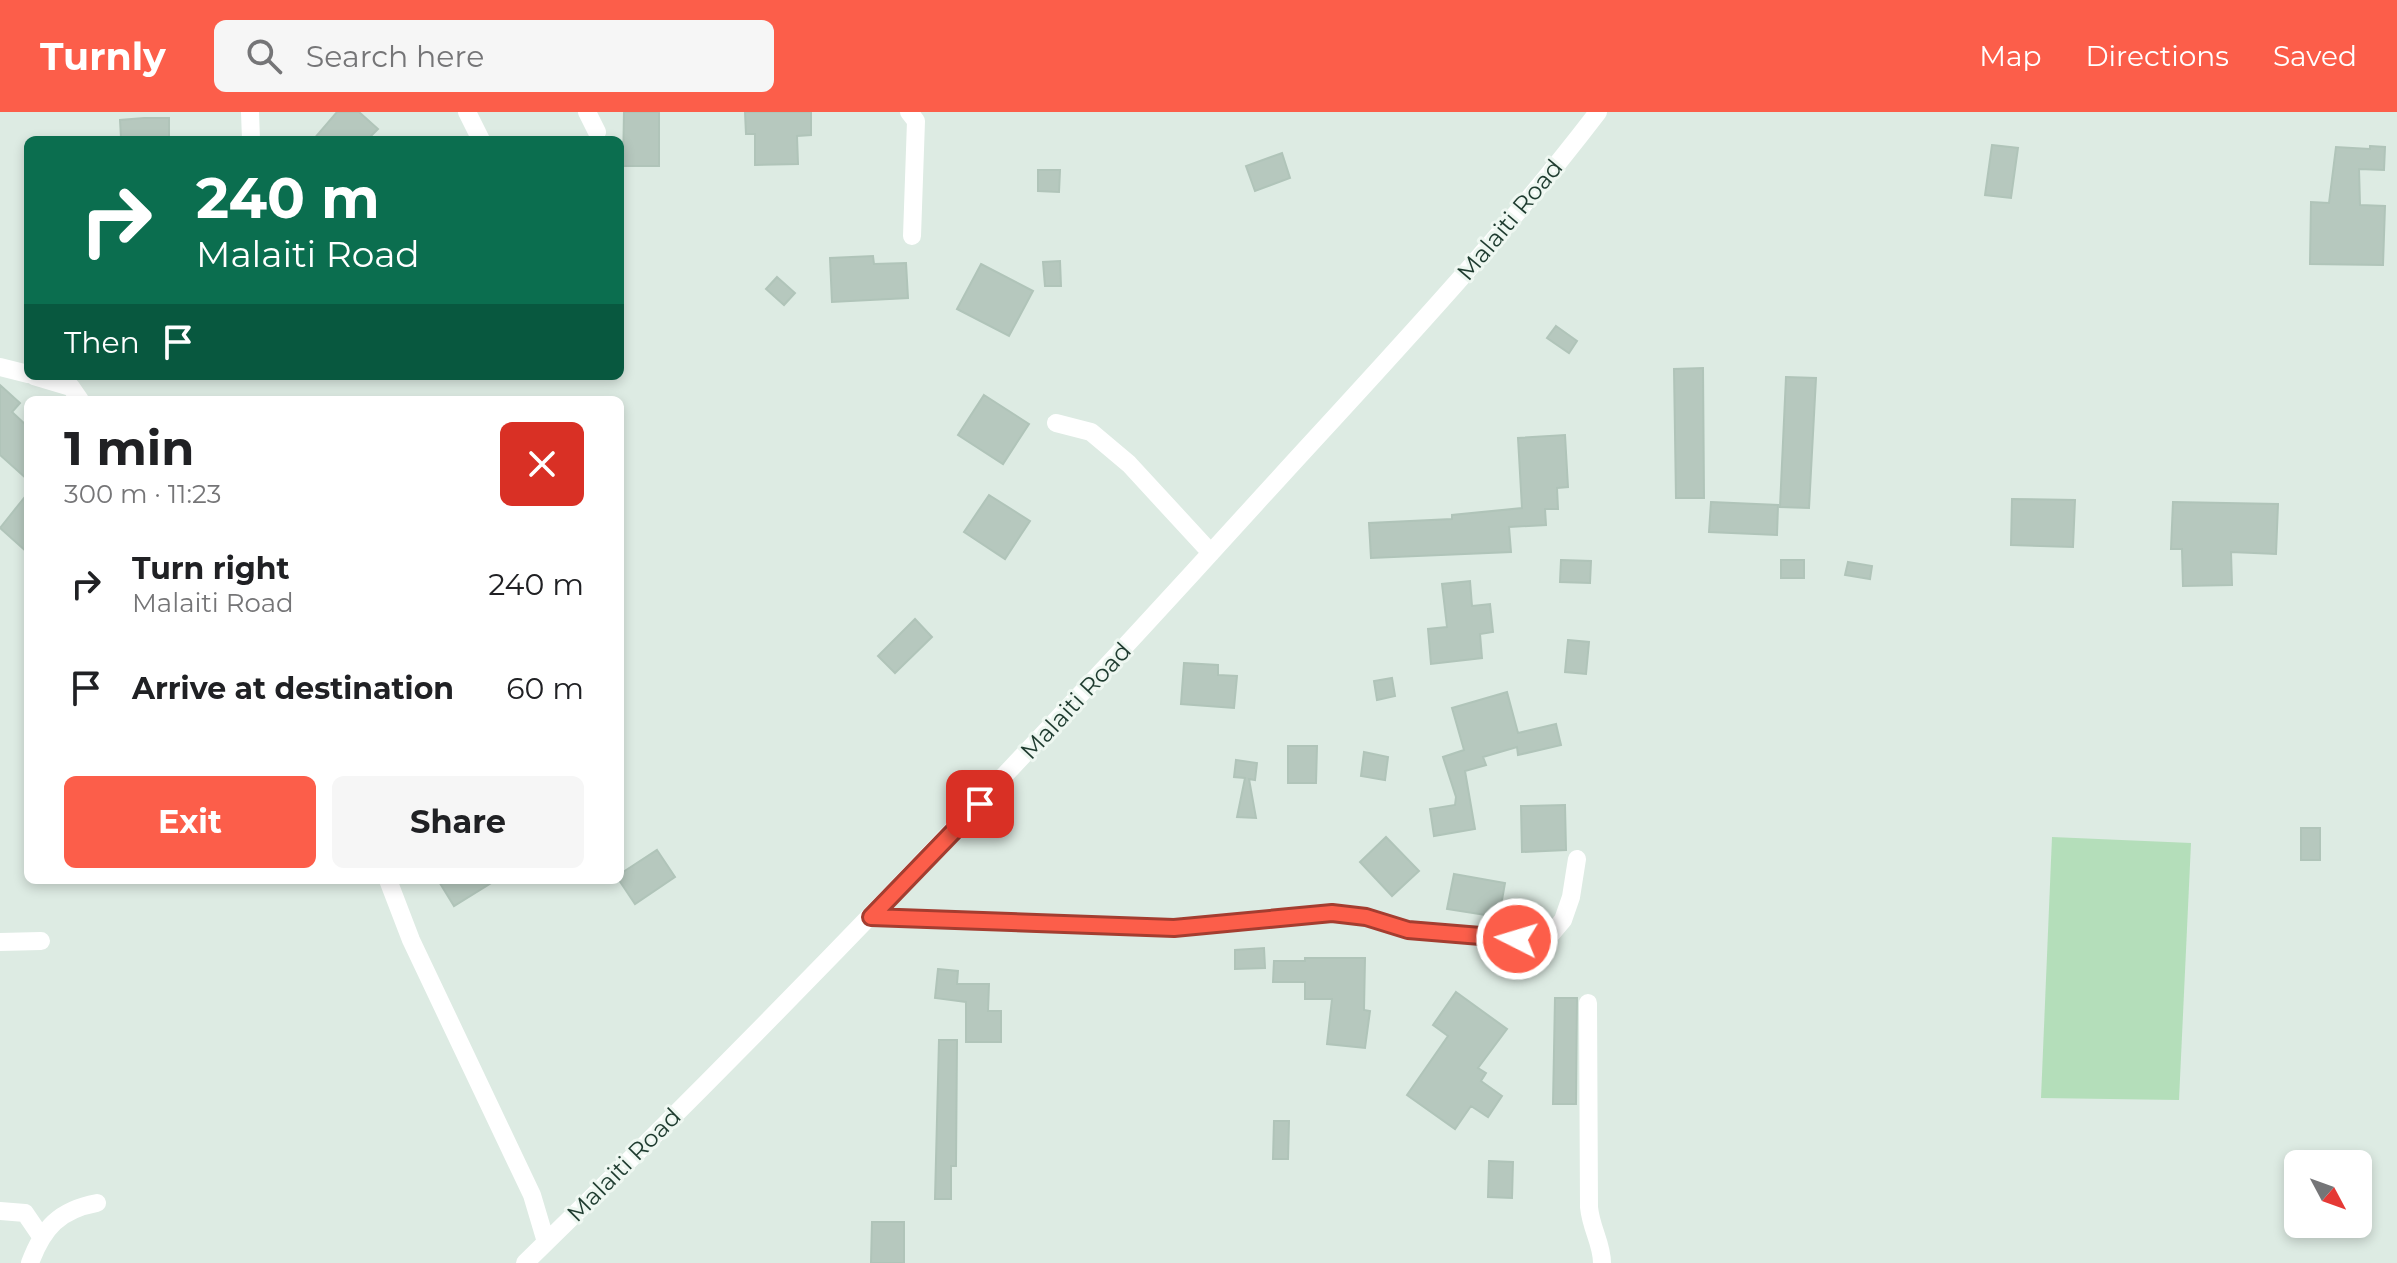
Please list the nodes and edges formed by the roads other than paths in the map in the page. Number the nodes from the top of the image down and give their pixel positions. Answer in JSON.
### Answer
{"nodes":[{"id":1,"x":250,"y":112,"type":"edge"},
{"id":2,"x":467,"y":112,"type":"edge"},
{"id":3,"x":587,"y":112,"type":"edge"},
{"id":4,"x":909,"y":112,"type":"edge"},
{"id":5,"x":1598,"y":112,"type":"edge"},
{"id":6,"x":597,"y":132,"type":"dead end"},
{"id":7,"x":251,"y":136,"type":"edge"},
{"id":8,"x":478,"y":136,"type":"edge"},
{"id":9,"x":912,"y":236,"type":"dead end"},
{"id":10,"x":0,"y":367,"type":"edge"},
{"id":11,"x":24,"y":373,"type":"edge"},
{"id":12,"x":47,"y":380,"type":"edge"},
{"id":13,"x":77,"y":396,"type":"edge"},
{"id":14,"x":1056,"y":423,"type":"dead end"},
{"id":15,"x":1211,"y":553,"type":"junction"},
{"id":16,"x":1577,"y":859,"type":"dead end"},
{"id":17,"x":390,"y":884,"type":"edge"},
{"id":18,"x":871,"y":917,"type":"junction"},
{"id":19,"x":41,"y":941,"type":"dead end"},
{"id":20,"x":0,"y":942,"type":"edge"},
{"id":21,"x":1588,"y":1003,"type":"dead end"},
{"id":22,"x":97,"y":1203,"type":"dead end"},
{"id":23,"x":0,"y":1211,"type":"edge"},
{"id":24,"x":40,"y":1235,"type":"junction"},
{"id":25,"x":546,"y":1242,"type":"junction"},
{"id":26,"x":30,"y":1263,"type":"edge"},
{"id":27,"x":525,"y":1263,"type":"edge"},
{"id":28,"x":1602,"y":1263,"type":"edge"}],
"edges":[{"from":1,"to":7,"type":"street"},
{"from":2,"to":8,"type":"street"},
{"from":3,"to":6,"type":"street"},
{"from":4,"to":9,"type":"street"},
{"from":5,"to":15,"type":"street","name":"Malaiti Road"},
{"from":10,"to":11,"type":"street"},
{"from":12,"to":13,"type":"street"},
{"from":14,"to":15,"type":"street"},
{"from":15,"to":18,"type":"street","name":"Malaiti Road"},
{"from":16,"to":18,"type":"street"},
{"from":17,"to":25,"type":"street"},
{"from":18,"to":25,"type":"street","name":"Malaiti Road"},
{"from":19,"to":20,"type":"street"},
{"from":21,"to":28,"type":"street"},
{"from":22,"to":24,"type":"street"},
{"from":23,"to":24,"type":"street"},
{"from":24,"to":26,"type":"street"},
{"from":25,"to":27,"type":"street","name":"Malaiti Road"}]}
